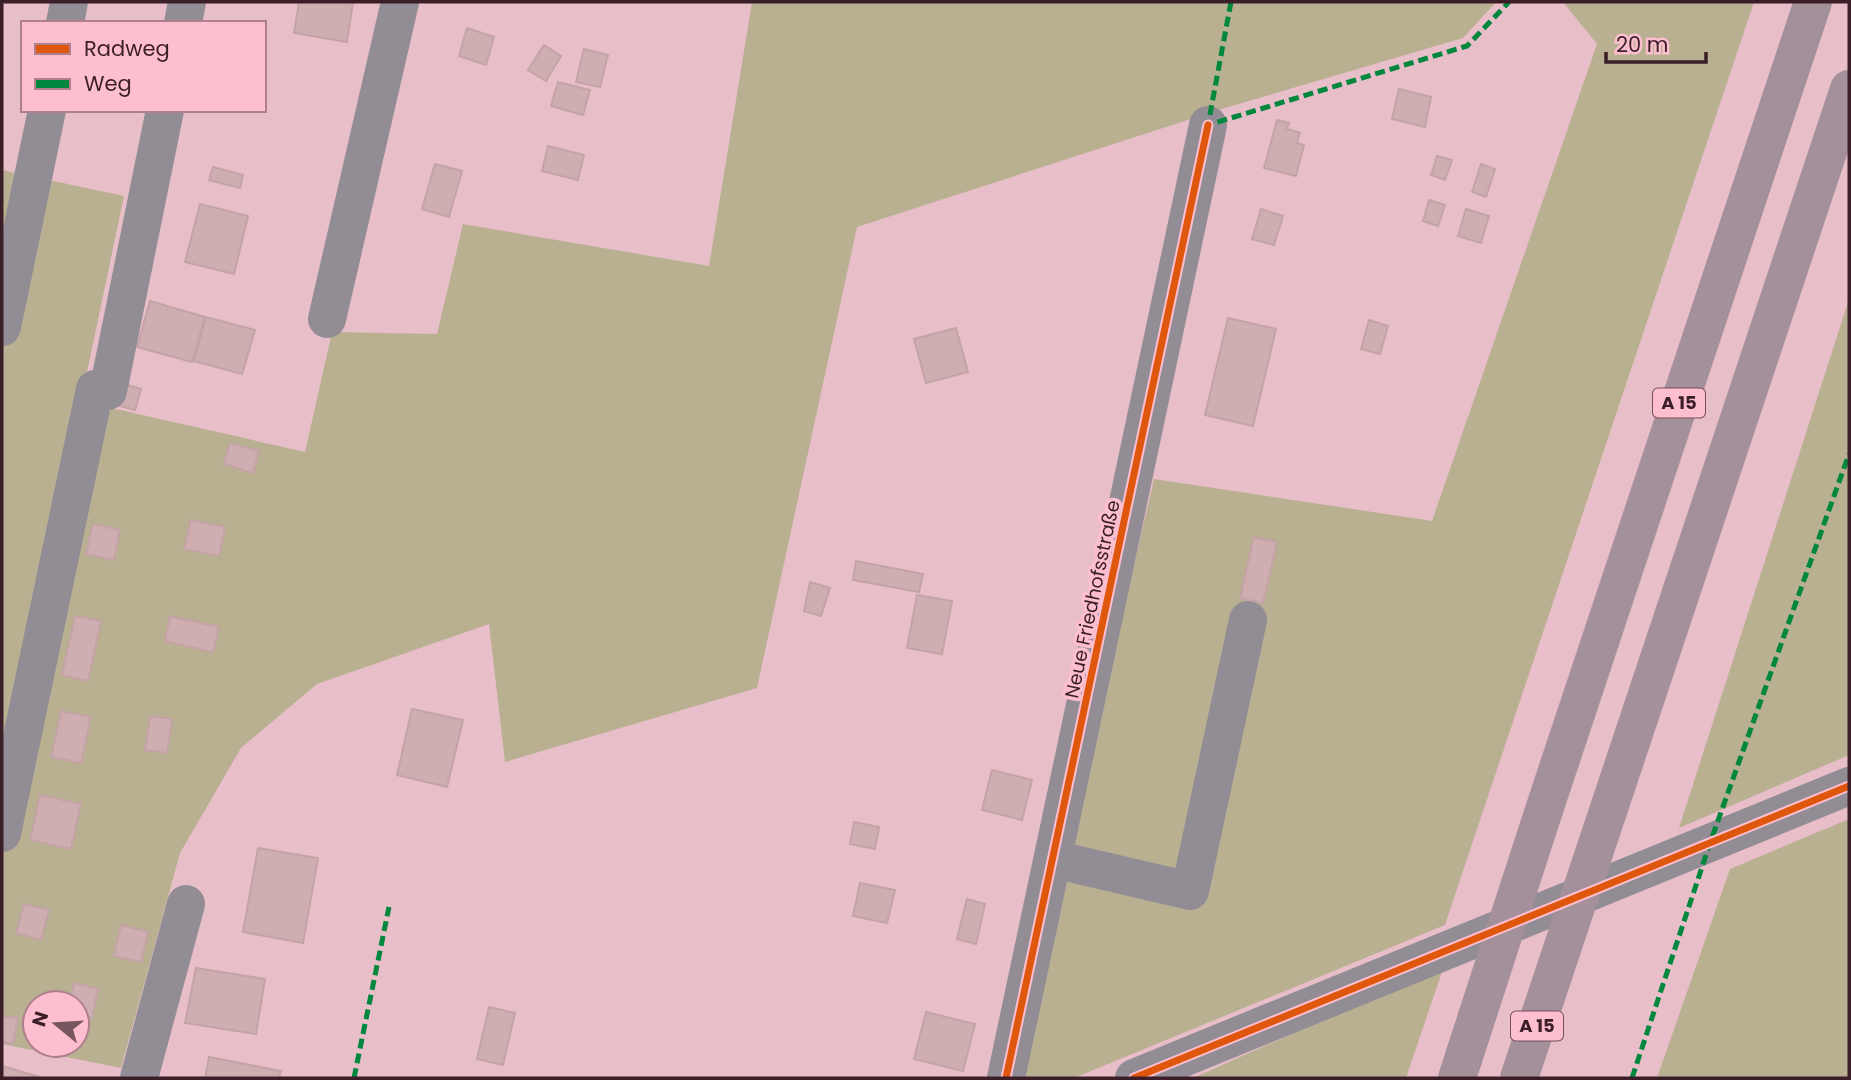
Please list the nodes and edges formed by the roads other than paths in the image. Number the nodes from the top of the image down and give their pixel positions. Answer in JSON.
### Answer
{"nodes":[{"id":1,"x":69,"y":2,"type":"edge"},
{"id":2,"x":187,"y":2,"type":"edge"},
{"id":3,"x":400,"y":2,"type":"edge"},
{"id":4,"x":1813,"y":2,"type":"edge"},
{"id":5,"x":65,"y":21,"type":"edge"},
{"id":6,"x":183,"y":21,"type":"edge"},
{"id":7,"x":1849,"y":89,"type":"edge"},
{"id":8,"x":47,"y":112,"type":"edge"},
{"id":9,"x":165,"y":112,"type":"edge"},
{"id":10,"x":1208,"y":125,"type":"dead end"},
{"id":11,"x":327,"y":318,"type":"dead end"},
{"id":12,"x":2,"y":327,"type":"edge"},
{"id":13,"x":1248,"y":620,"type":"dead end"},
{"id":14,"x":1849,"y":786,"type":"edge"},
{"id":15,"x":2,"y":832,"type":"edge"},
{"id":16,"x":1053,"y":859,"type":"junction"},
{"id":17,"x":186,"y":904,"type":"dead end"},
{"id":18,"x":139,"y":1078,"type":"edge"},
{"id":19,"x":1006,"y":1078,"type":"edge"},
{"id":20,"x":1134,"y":1078,"type":"edge"},
{"id":21,"x":1457,"y":1078,"type":"edge"},
{"id":22,"x":1519,"y":1078,"type":"edge"}],
"edges":[{"from":1,"to":5,"type":"street"},
{"from":2,"to":6,"type":"street"},
{"from":3,"to":11,"type":"street"},
{"from":4,"to":21,"type":"highway","number":"A 15"},
{"from":7,"to":22,"type":"highway","number":"A 15"},
{"from":8,"to":12,"type":"street"},
{"from":9,"to":15,"type":"street"},
{"from":10,"to":16,"type":"street","name":"Neue Friedhofsstraße"},
{"from":13,"to":16,"type":"street"},
{"from":14,"to":20,"type":"street"},
{"from":16,"to":19,"type":"street","name":"Neue Friedhofsstraße"},
{"from":17,"to":18,"type":"street"}]}
